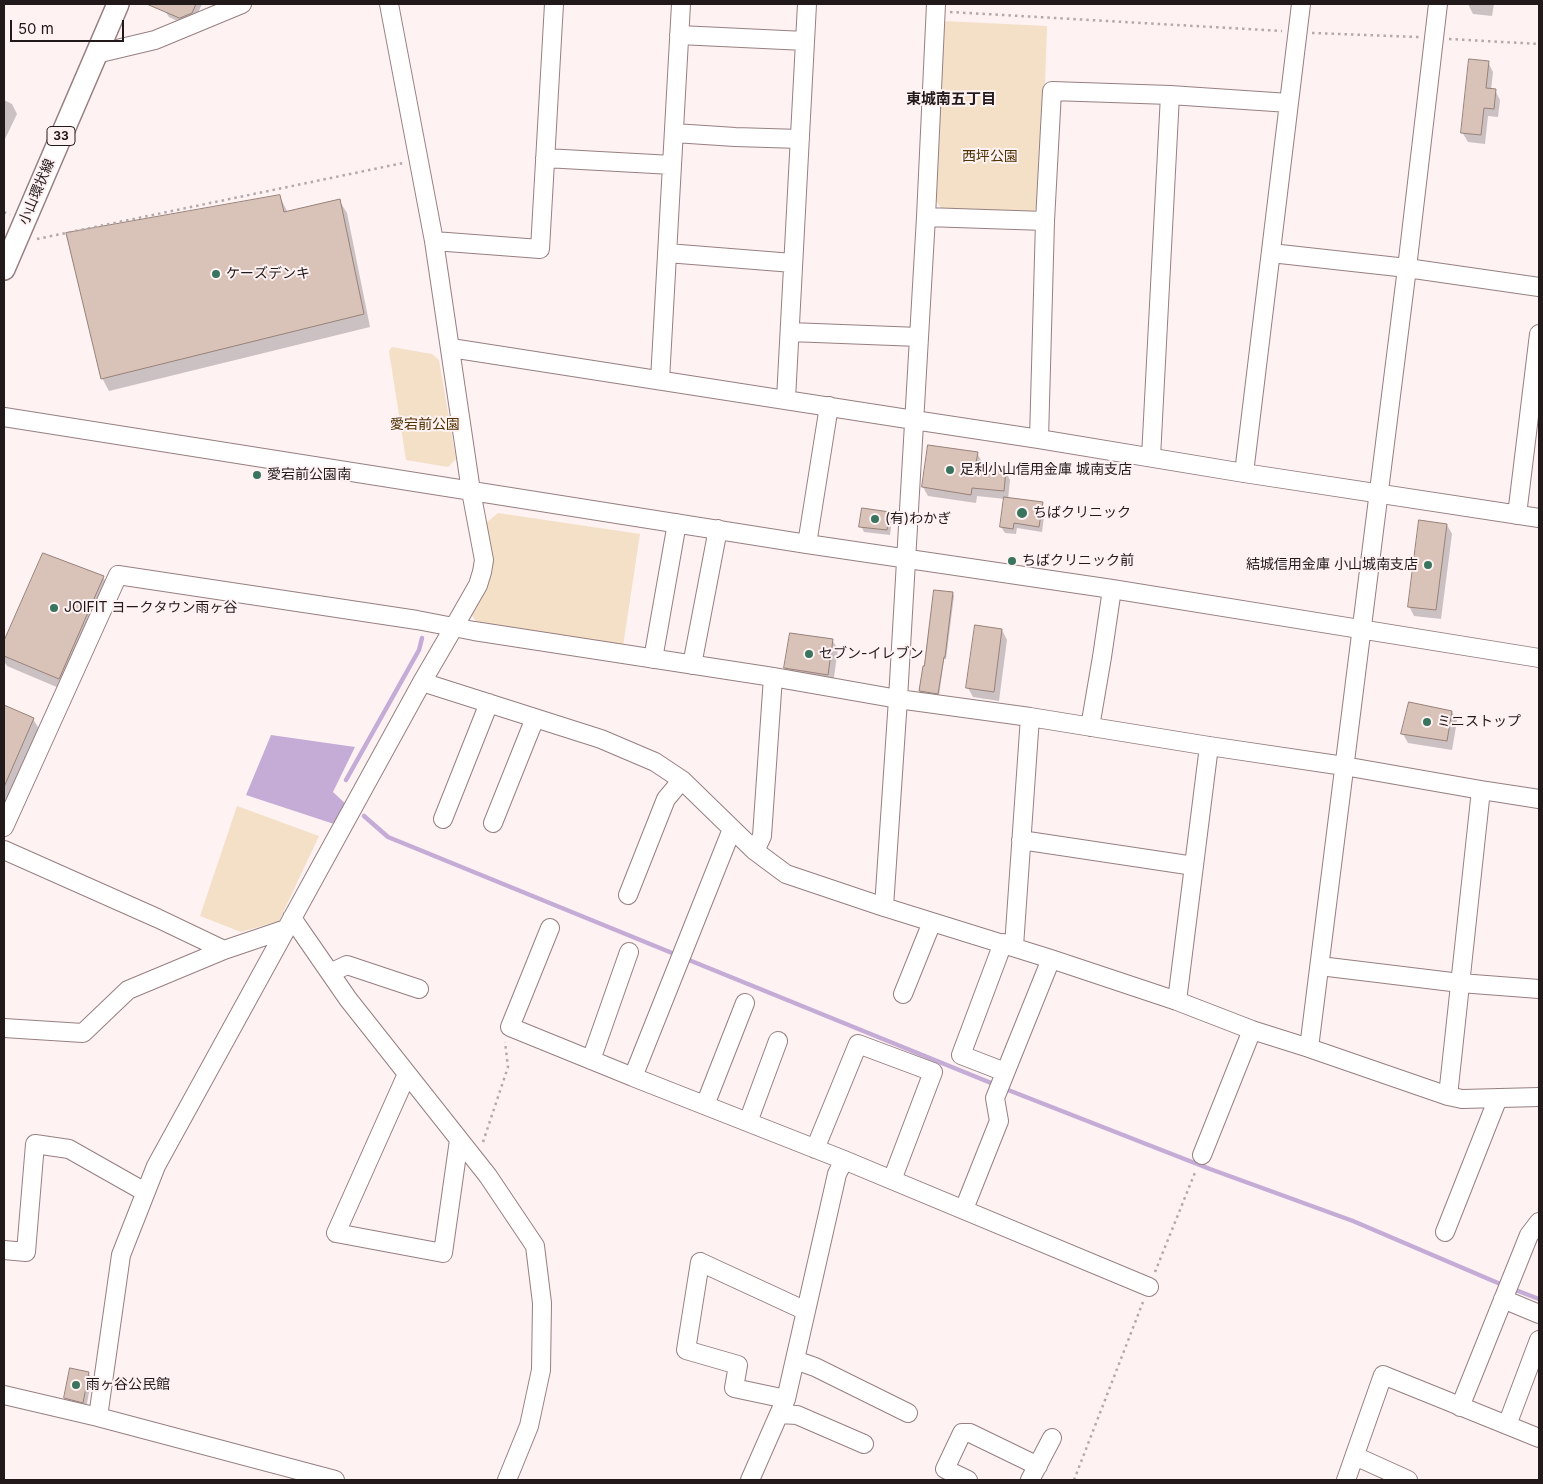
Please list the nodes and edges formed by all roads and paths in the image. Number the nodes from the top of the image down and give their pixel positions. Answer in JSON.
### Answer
{"nodes":[{"id":1,"x":118,"y":4,"type":"edge"},
{"id":2,"x":242,"y":4,"type":"edge"},
{"id":3,"x":390,"y":4,"type":"edge"},
{"id":4,"x":554,"y":4,"type":"edge"},
{"id":5,"x":681,"y":4,"type":"edge"},
{"id":6,"x":807,"y":4,"type":"edge"},
{"id":7,"x":1301,"y":4,"type":"edge"},
{"id":8,"x":1438,"y":4,"type":"edge"},
{"id":9,"x":936,"y":8,"type":"edge"},
{"id":10,"x":1298,"y":32,"type":"junction"},
{"id":11,"x":679,"y":35,"type":"junction"},
{"id":12,"x":1434,"y":38,"type":"junction"},
{"id":13,"x":805,"y":41,"type":"junction"},
{"id":14,"x":1539,"y":44,"type":"edge"},
{"id":15,"x":96,"y":54,"type":"junction"},
{"id":16,"x":1170,"y":95,"type":"junction"},
{"id":17,"x":1289,"y":103,"type":"junction"},
{"id":18,"x":674,"y":133,"type":"junction"},
{"id":19,"x":800,"y":139,"type":"junction"},
{"id":20,"x":545,"y":158,"type":"junction"},
{"id":21,"x":418,"y":160,"type":"junction"},
{"id":22,"x":672,"y":165,"type":"junction"},
{"id":23,"x":926,"y":217,"type":"junction"},
{"id":24,"x":1045,"y":221,"type":"junction"},
{"id":25,"x":434,"y":241,"type":"junction"},
{"id":26,"x":16,"y":243,"type":"junction"},
{"id":27,"x":667,"y":253,"type":"junction"},
{"id":28,"x":1271,"y":253,"type":"junction"},
{"id":29,"x":793,"y":263,"type":"junction"},
{"id":30,"x":1407,"y":268,"type":"junction"},
{"id":31,"x":4,"y":269,"type":"edge"},
{"id":32,"x":1539,"y":287,"type":"edge"},
{"id":33,"x":790,"y":332,"type":"junction"},
{"id":34,"x":1539,"y":334,"type":"edge"},
{"id":35,"x":919,"y":337,"type":"junction"},
{"id":36,"x":450,"y":348,"type":"junction"},
{"id":37,"x":660,"y":380,"type":"junction"},
{"id":38,"x":786,"y":400,"type":"junction"},
{"id":39,"x":829,"y":406,"type":"junction"},
{"id":40,"x":4,"y":417,"type":"edge"},
{"id":41,"x":914,"y":420,"type":"junction"},
{"id":42,"x":1039,"y":439,"type":"junction"},
{"id":43,"x":1151,"y":457,"type":"junction"},
{"id":44,"x":1244,"y":473,"type":"junction"},
{"id":45,"x":471,"y":491,"type":"junction"},
{"id":46,"x":1378,"y":493,"type":"junction"},
{"id":47,"x":1517,"y":515,"type":"junction"},
{"id":48,"x":1539,"y":518,"type":"edge"},
{"id":49,"x":677,"y":523,"type":"junction"},
{"id":50,"x":718,"y":529,"type":"junction"},
{"id":51,"x":807,"y":544,"type":"junction"},
{"id":52,"x":906,"y":558,"type":"junction"},
{"id":53,"x":1112,"y":589,"type":"junction"},
{"id":54,"x":454,"y":627,"type":"junction"},
{"id":55,"x":1362,"y":630,"type":"junction"},
{"id":56,"x":1539,"y":658,"type":"edge"},
{"id":57,"x":653,"y":659,"type":"junction"},
{"id":58,"x":692,"y":665,"type":"junction"},
{"id":59,"x":772,"y":677,"type":"junction"},
{"id":60,"x":422,"y":682,"type":"junction"},
{"id":61,"x":898,"y":699,"type":"junction"},
{"id":62,"x":489,"y":703,"type":"junction"},
{"id":63,"x":1030,"y":717,"type":"junction"},
{"id":64,"x":535,"y":718,"type":"junction"},
{"id":65,"x":1090,"y":727,"type":"junction"},
{"id":66,"x":1209,"y":746,"type":"junction"},
{"id":67,"x":1344,"y":766,"type":"junction"},
{"id":68,"x":682,"y":780,"type":"junction"},
{"id":69,"x":1481,"y":790,"type":"junction"},
{"id":70,"x":1539,"y":799,"type":"edge"},
{"id":71,"x":444,"y":820,"type":"dead end"},
{"id":72,"x":493,"y":823,"type":"dead end"},
{"id":73,"x":4,"y":827,"type":"edge"},
{"id":74,"x":732,"y":829,"type":"junction"},
{"id":75,"x":1021,"y":840,"type":"junction"},
{"id":76,"x":4,"y":850,"type":"edge"},
{"id":77,"x":755,"y":851,"type":"junction"},
{"id":78,"x":1194,"y":866,"type":"junction"},
{"id":79,"x":628,"y":894,"type":"dead end"},
{"id":80,"x":884,"y":907,"type":"junction"},
{"id":81,"x":932,"y":922,"type":"junction"},
{"id":82,"x":289,"y":924,"type":"junction"},
{"id":83,"x":550,"y":928,"type":"dead end"},
{"id":84,"x":1008,"y":944,"type":"junction"},
{"id":85,"x":224,"y":950,"type":"junction"},
{"id":86,"x":629,"y":952,"type":"dead end"},
{"id":87,"x":1052,"y":959,"type":"junction"},
{"id":88,"x":1320,"y":966,"type":"junction"},
{"id":89,"x":330,"y":973,"type":"junction"},
{"id":90,"x":1460,"y":982,"type":"junction"},
{"id":91,"x":419,"y":989,"type":"dead end"},
{"id":92,"x":1539,"y":989,"type":"edge"},
{"id":93,"x":902,"y":994,"type":"dead end"},
{"id":94,"x":1178,"y":1001,"type":"junction"},
{"id":95,"x":745,"y":1003,"type":"dead end"},
{"id":96,"x":510,"y":1027,"type":"junction"},
{"id":97,"x":4,"y":1028,"type":"edge"},
{"id":98,"x":1252,"y":1030,"type":"junction"},
{"id":99,"x":778,"y":1042,"type":"dead end"},
{"id":100,"x":1310,"y":1048,"type":"junction"},
{"id":101,"x":591,"y":1060,"type":"junction"},
{"id":102,"x":1006,"y":1072,"type":"junction"},
{"id":103,"x":407,"y":1074,"type":"junction"},
{"id":104,"x":633,"y":1077,"type":"junction"},
{"id":105,"x":1448,"y":1096,"type":"junction"},
{"id":106,"x":1539,"y":1097,"type":"edge"},
{"id":107,"x":1498,"y":1098,"type":"junction"},
{"id":108,"x":705,"y":1105,"type":"junction"},
{"id":109,"x":748,"y":1122,"type":"junction"},
{"id":110,"x":460,"y":1140,"type":"junction"},
{"id":111,"x":815,"y":1149,"type":"junction"},
{"id":112,"x":844,"y":1160,"type":"junction"},
{"id":113,"x":1200,"y":1161,"type":"joint"},
{"id":114,"x":476,"y":1162,"type":"junction"},
{"id":115,"x":892,"y":1180,"type":"junction"},
{"id":116,"x":146,"y":1192,"type":"junction"},
{"id":117,"x":964,"y":1209,"type":"junction"},
{"id":118,"x":1539,"y":1222,"type":"edge"},
{"id":119,"x":1444,"y":1232,"type":"dead end"},
{"id":120,"x":4,"y":1250,"type":"edge"},
{"id":121,"x":1149,"y":1287,"type":"junction"},
{"id":122,"x":1503,"y":1299,"type":"junction"},
{"id":123,"x":806,"y":1311,"type":"junction"},
{"id":124,"x":1539,"y":1314,"type":"edge"},
{"id":125,"x":1539,"y":1340,"type":"edge"},
{"id":126,"x":795,"y":1360,"type":"junction"},
{"id":127,"x":4,"y":1395,"type":"edge"},
{"id":128,"x":782,"y":1407,"type":"junction"},
{"id":129,"x":1460,"y":1407,"type":"junction"},
{"id":130,"x":908,"y":1413,"type":"dead end"},
{"id":131,"x":98,"y":1417,"type":"junction"},
{"id":132,"x":1507,"y":1426,"type":"junction"},
{"id":133,"x":1052,"y":1438,"type":"dead end"},
{"id":134,"x":1539,"y":1438,"type":"edge"},
{"id":135,"x":864,"y":1444,"type":"dead end"},
{"id":136,"x":1355,"y":1456,"type":"junction"},
{"id":137,"x":1034,"y":1473,"type":"edge"},
{"id":138,"x":334,"y":1480,"type":"edge"},
{"id":139,"x":507,"y":1480,"type":"edge"},
{"id":140,"x":750,"y":1480,"type":"edge"},
{"id":141,"x":968,"y":1480,"type":"edge"},
{"id":142,"x":1074,"y":1480,"type":"edge"},
{"id":143,"x":1346,"y":1480,"type":"edge"},
{"id":144,"x":1408,"y":1480,"type":"edge"}],
"edges":[{"from":1,"to":15,"type":"main road","name":"小山環状線","number":"33"},
{"from":2,"to":15,"type":"street"},
{"from":3,"to":21,"type":"street"},
{"from":4,"to":20,"type":"street"},
{"from":5,"to":11,"type":"street"},
{"from":6,"to":13,"type":"street"},
{"from":7,"to":10,"type":"street"},
{"from":8,"to":12,"type":"street"},
{"from":9,"to":10,"type":"path"},
{"from":9,"to":23,"type":"street"},
{"from":10,"to":12,"type":"path"},
{"from":10,"to":17,"type":"street"},
{"from":11,"to":13,"type":"street"},
{"from":11,"to":18,"type":"street"},
{"from":12,"to":14,"type":"path"},
{"from":12,"to":30,"type":"street"},
{"from":13,"to":19,"type":"street"},
{"from":15,"to":26,"type":"main road","name":"小山環状線","number":"33"},
{"from":16,"to":17,"type":"street"},
{"from":16,"to":24,"type":"street"},
{"from":16,"to":43,"type":"street"},
{"from":17,"to":28,"type":"street"},
{"from":18,"to":19,"type":"street"},
{"from":18,"to":22,"type":"street"},
{"from":19,"to":29,"type":"street"},
{"from":20,"to":22,"type":"street"},
{"from":20,"to":25,"type":"street"},
{"from":21,"to":25,"type":"street"},
{"from":21,"to":26,"type":"path"},
{"from":22,"to":27,"type":"street"},
{"from":23,"to":24,"type":"street"},
{"from":23,"to":35,"type":"street"},
{"from":24,"to":42,"type":"street"},
{"from":25,"to":36,"type":"street"},
{"from":26,"to":31,"type":"main road","name":"小山環状線","number":"33"},
{"from":27,"to":29,"type":"street"},
{"from":27,"to":37,"type":"street"},
{"from":28,"to":30,"type":"street"},
{"from":28,"to":44,"type":"street"},
{"from":29,"to":33,"type":"street"},
{"from":30,"to":32,"type":"street"},
{"from":30,"to":46,"type":"street"},
{"from":33,"to":35,"type":"street"},
{"from":33,"to":38,"type":"street"},
{"from":34,"to":47,"type":"street"},
{"from":35,"to":41,"type":"street"},
{"from":36,"to":37,"type":"street"},
{"from":36,"to":45,"type":"street"},
{"from":37,"to":38,"type":"street"},
{"from":38,"to":39,"type":"street"},
{"from":39,"to":41,"type":"street"},
{"from":39,"to":51,"type":"street"},
{"from":40,"to":45,"type":"street"},
{"from":41,"to":42,"type":"street"},
{"from":41,"to":52,"type":"street"},
{"from":42,"to":43,"type":"street"},
{"from":43,"to":44,"type":"street"},
{"from":44,"to":46,"type":"street"},
{"from":45,"to":49,"type":"street"},
{"from":45,"to":54,"type":"street"},
{"from":46,"to":47,"type":"street"},
{"from":46,"to":55,"type":"street"},
{"from":47,"to":48,"type":"street"},
{"from":49,"to":50,"type":"street"},
{"from":49,"to":57,"type":"street"},
{"from":50,"to":51,"type":"street"},
{"from":50,"to":58,"type":"street"},
{"from":51,"to":52,"type":"street"},
{"from":52,"to":53,"type":"street"},
{"from":52,"to":61,"type":"street"},
{"from":53,"to":55,"type":"street"},
{"from":53,"to":65,"type":"street"},
{"from":54,"to":57,"type":"street"},
{"from":54,"to":60,"type":"street"},
{"from":54,"to":73,"type":"street"},
{"from":55,"to":56,"type":"street"},
{"from":55,"to":67,"type":"street"},
{"from":57,"to":58,"type":"street"},
{"from":58,"to":59,"type":"street"},
{"from":59,"to":61,"type":"street"},
{"from":59,"to":77,"type":"street"},
{"from":60,"to":62,"type":"street"},
{"from":60,"to":82,"type":"street"},
{"from":61,"to":63,"type":"street"},
{"from":61,"to":80,"type":"street"},
{"from":62,"to":64,"type":"street"},
{"from":62,"to":71,"type":"street"},
{"from":63,"to":65,"type":"street"},
{"from":63,"to":75,"type":"street"},
{"from":64,"to":68,"type":"street"},
{"from":64,"to":72,"type":"street"},
{"from":65,"to":66,"type":"street"},
{"from":66,"to":67,"type":"street"},
{"from":66,"to":78,"type":"street"},
{"from":67,"to":69,"type":"street"},
{"from":67,"to":88,"type":"street"},
{"from":68,"to":74,"type":"street"},
{"from":68,"to":79,"type":"street"},
{"from":69,"to":70,"type":"street"},
{"from":69,"to":90,"type":"street"},
{"from":74,"to":77,"type":"street"},
{"from":74,"to":104,"type":"street"},
{"from":75,"to":78,"type":"street"},
{"from":75,"to":84,"type":"street"},
{"from":76,"to":85,"type":"street"},
{"from":77,"to":80,"type":"street"},
{"from":78,"to":94,"type":"street"},
{"from":80,"to":81,"type":"street"},
{"from":81,"to":84,"type":"street"},
{"from":81,"to":93,"type":"street"},
{"from":82,"to":85,"type":"street"},
{"from":82,"to":89,"type":"street"},
{"from":82,"to":116,"type":"street"},
{"from":83,"to":96,"type":"street"},
{"from":84,"to":87,"type":"street"},
{"from":84,"to":102,"type":"street"},
{"from":85,"to":97,"type":"street"},
{"from":86,"to":101,"type":"street"},
{"from":87,"to":94,"type":"street"},
{"from":87,"to":102,"type":"street"},
{"from":88,"to":90,"type":"street"},
{"from":88,"to":100,"type":"street"},
{"from":89,"to":91,"type":"street"},
{"from":89,"to":103,"type":"street"},
{"from":90,"to":92,"type":"street"},
{"from":90,"to":105,"type":"street"},
{"from":94,"to":98,"type":"street"},
{"from":95,"to":108,"type":"street"},
{"from":96,"to":101,"type":"street"},
{"from":96,"to":114,"type":"path"},
{"from":98,"to":100,"type":"street"},
{"from":98,"to":113,"type":"street"},
{"from":99,"to":109,"type":"street"},
{"from":100,"to":105,"type":"street"},
{"from":101,"to":104,"type":"street"},
{"from":102,"to":117,"type":"street"},
{"from":103,"to":110,"type":"street"},
{"from":103,"to":110,"type":"street"},
{"from":104,"to":108,"type":"street"},
{"from":105,"to":107,"type":"street"},
{"from":106,"to":107,"type":"street"},
{"from":107,"to":119,"type":"street"},
{"from":108,"to":109,"type":"street"},
{"from":109,"to":111,"type":"street"},
{"from":110,"to":114,"type":"street"},
{"from":111,"to":112,"type":"street"},
{"from":111,"to":115,"type":"street"},
{"from":112,"to":115,"type":"street"},
{"from":112,"to":123,"type":"street"},
{"from":113,"to":121,"type":"path"},
{"from":114,"to":139,"type":"street"},
{"from":115,"to":117,"type":"street"},
{"from":116,"to":120,"type":"street"},
{"from":116,"to":131,"type":"street"},
{"from":117,"to":121,"type":"street"},
{"from":118,"to":122,"type":"street"},
{"from":121,"to":142,"type":"path"},
{"from":122,"to":124,"type":"street"},
{"from":122,"to":129,"type":"street"},
{"from":123,"to":126,"type":"street"},
{"from":123,"to":128,"type":"street"},
{"from":125,"to":132,"type":"street"},
{"from":126,"to":128,"type":"street"},
{"from":126,"to":130,"type":"street"},
{"from":127,"to":131,"type":"street"},
{"from":128,"to":135,"type":"street"},
{"from":128,"to":140,"type":"street"},
{"from":129,"to":132,"type":"street"},
{"from":129,"to":136,"type":"street"},
{"from":131,"to":138,"type":"street"},
{"from":132,"to":134,"type":"street"},
{"from":133,"to":137,"type":"street"},
{"from":136,"to":143,"type":"street"},
{"from":136,"to":144,"type":"street"},
{"from":137,"to":141,"type":"street"}]}
